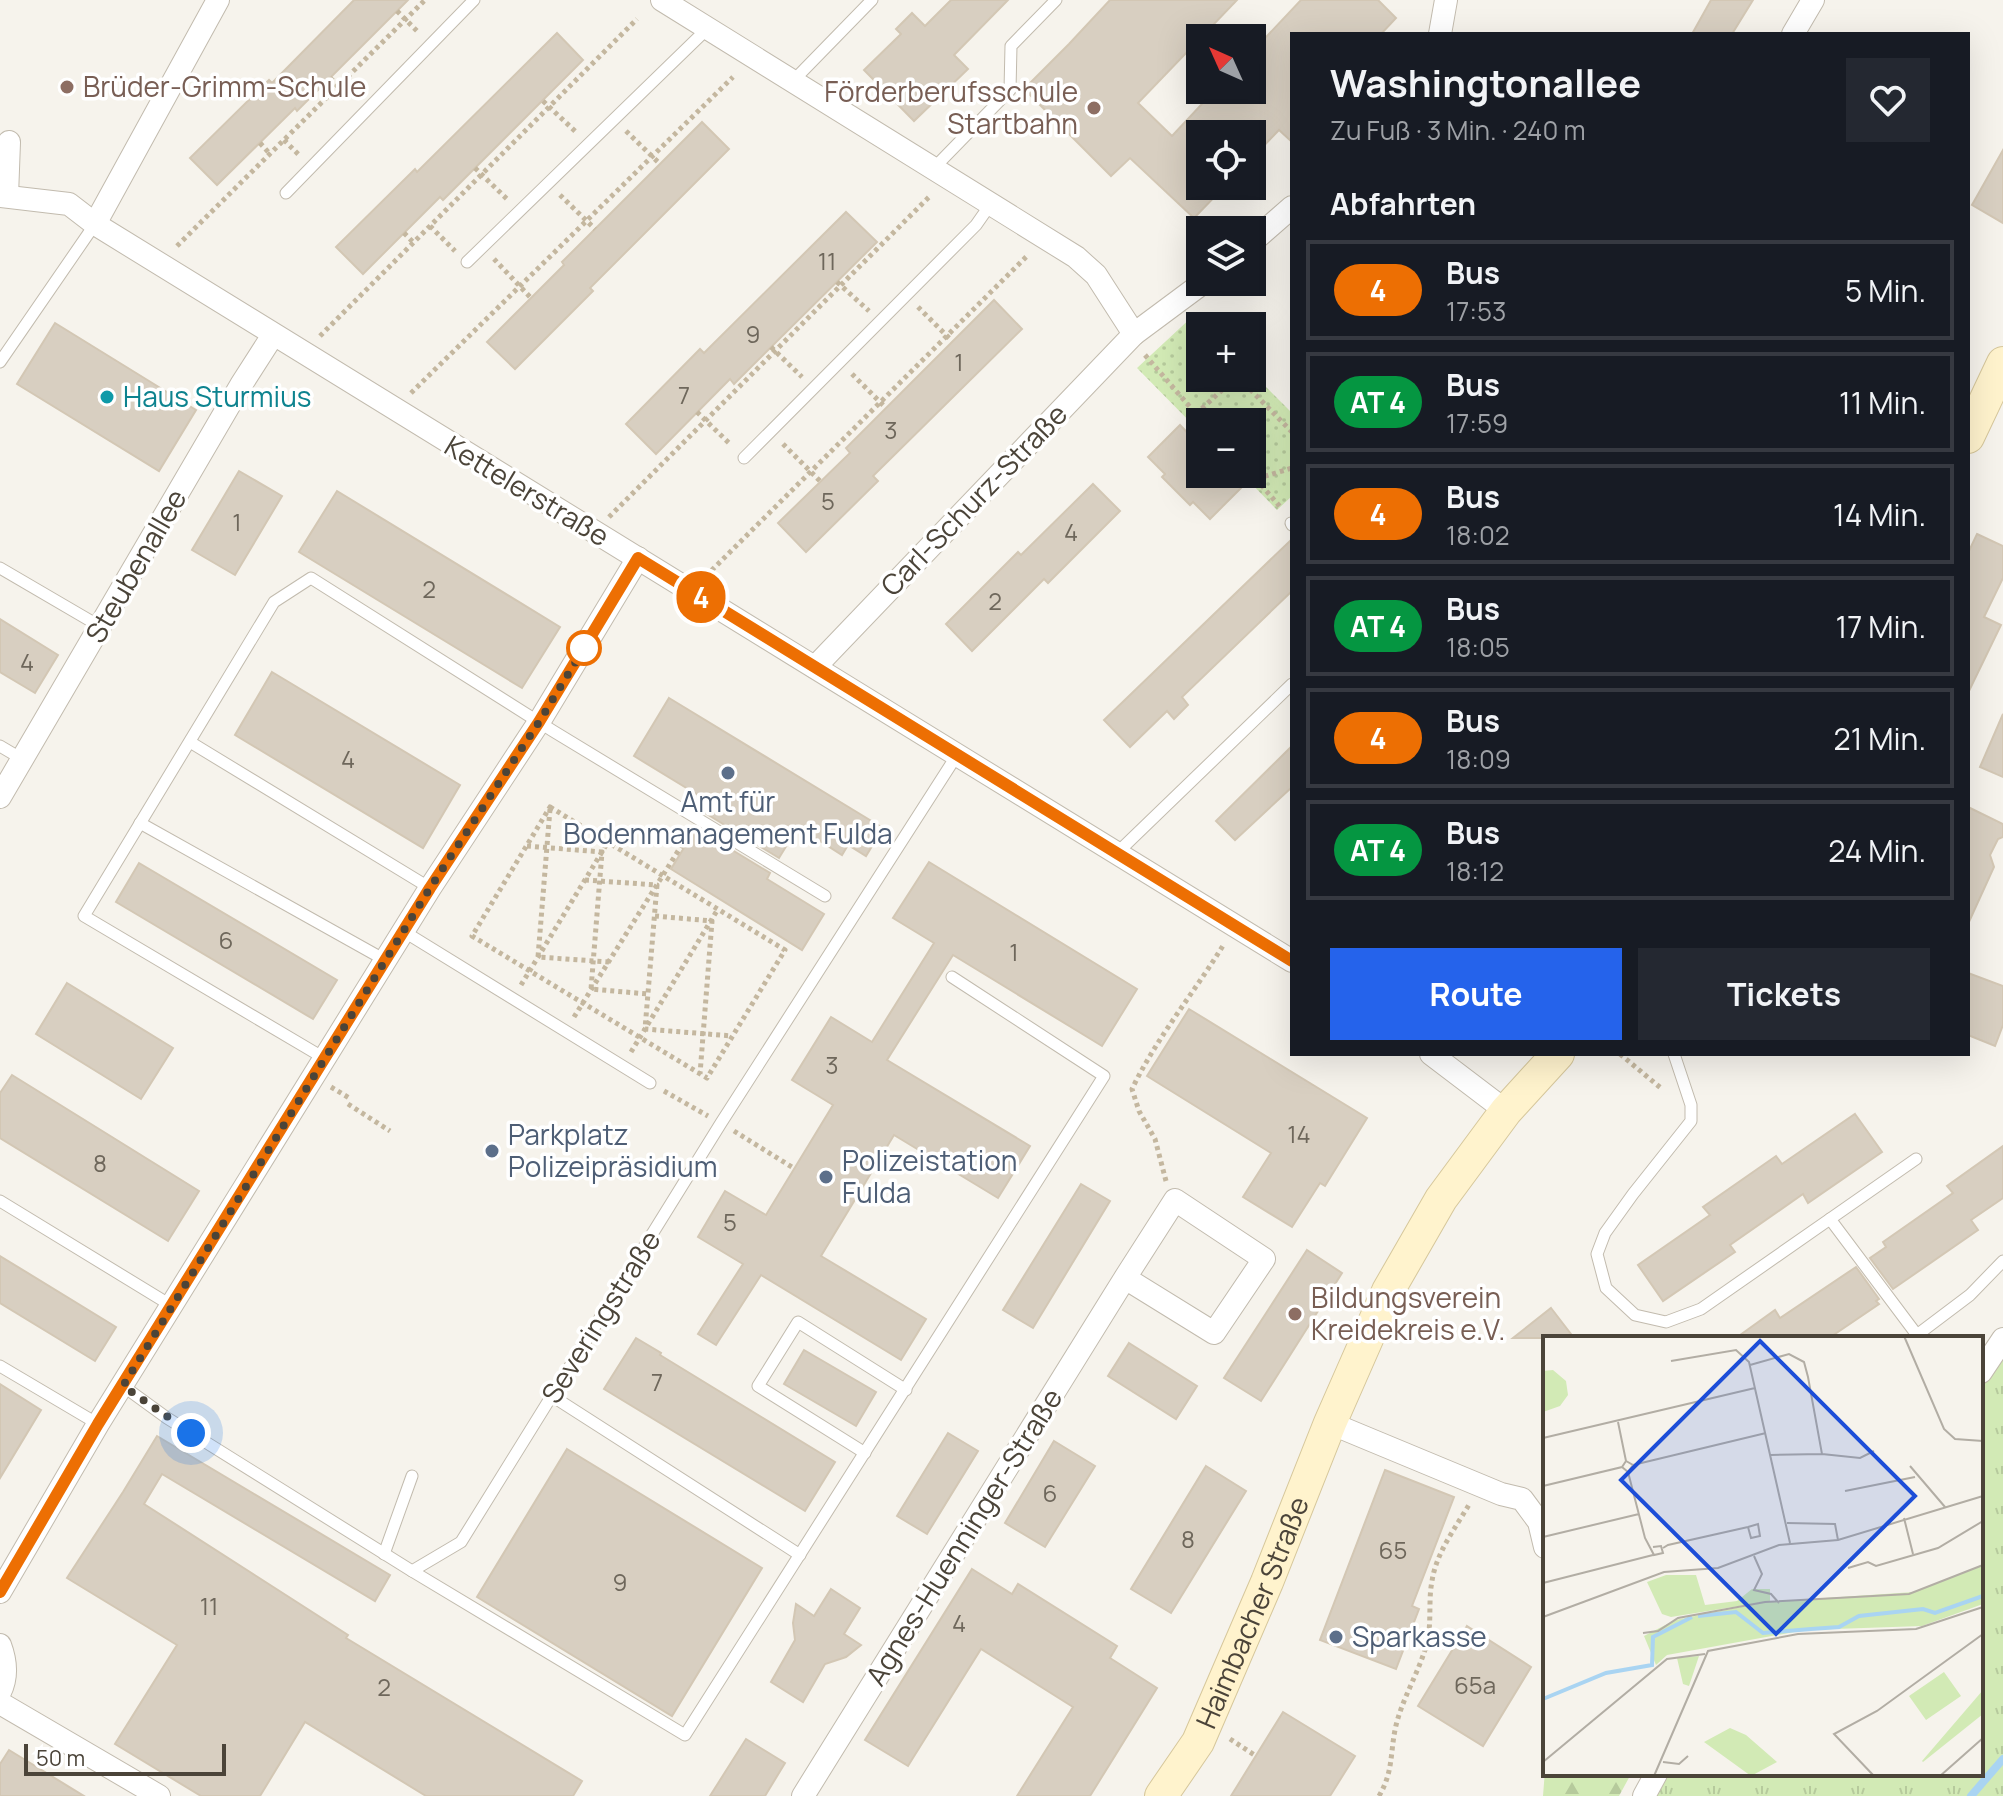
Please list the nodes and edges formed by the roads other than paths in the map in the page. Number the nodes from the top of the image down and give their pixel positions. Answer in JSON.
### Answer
{"nodes":[{"id":1,"x":218,"y":0,"type":"edge"},
{"id":2,"x":474,"y":0,"type":"edge"},
{"id":3,"x":662,"y":0,"type":"edge"},
{"id":4,"x":872,"y":0,"type":"edge"},
{"id":5,"x":1056,"y":0,"type":"edge"},
{"id":6,"x":1446,"y":0,"type":"edge"},
{"id":7,"x":1813,"y":0,"type":"edge"},
{"id":8,"x":707,"y":29,"type":"junction"},
{"id":9,"x":1440,"y":32,"type":"edge"},
{"id":10,"x":1794,"y":32,"type":"edge"},
{"id":11,"x":793,"y":81,"type":"junction"},
{"id":12,"x":9,"y":142,"type":"dead end"},
{"id":13,"x":933,"y":170,"type":"junction"},
{"id":14,"x":286,"y":193,"type":"dead end"},
{"id":15,"x":3,"y":196,"type":"edge"},
{"id":16,"x":990,"y":205,"type":"junction"},
{"id":17,"x":1290,"y":209,"type":"edge"},
{"id":18,"x":95,"y":224,"type":"junction"},
{"id":19,"x":1266,"y":230,"type":"edge"},
{"id":20,"x":467,"y":262,"type":"road end"},
{"id":21,"x":1189,"y":296,"type":"edge"},
{"id":22,"x":273,"y":335,"type":"junction"},
{"id":23,"x":1139,"y":344,"type":"junction"},
{"id":24,"x":0,"y":362,"type":"edge"},
{"id":25,"x":2003,"y":363,"type":"edge"},
{"id":26,"x":1970,"y":433,"type":"edge"},
{"id":27,"x":744,"y":458,"type":"road end"},
{"id":28,"x":638,"y":558,"type":"junction"},
{"id":29,"x":0,"y":568,"type":"edge"},
{"id":30,"x":101,"y":627,"type":"junction"},
{"id":31,"x":815,"y":667,"type":"junction"},
{"id":32,"x":1290,"y":686,"type":"edge"},
{"id":33,"x":539,"y":722,"type":"junction"},
{"id":34,"x":190,"y":742,"type":"junction"},
{"id":35,"x":0,"y":746,"type":"edge"},
{"id":36,"x":957,"y":755,"type":"junction"},
{"id":37,"x":22,"y":759,"type":"junction"},
{"id":38,"x":0,"y":797,"type":"edge"},
{"id":39,"x":140,"y":823,"type":"junction"},
{"id":40,"x":1117,"y":853,"type":"junction"},
{"id":41,"x":430,"y":888,"type":"junction"},
{"id":42,"x":825,"y":896,"type":"dead end"},
{"id":43,"x":403,"y":931,"type":"junction"},
{"id":44,"x":385,"y":960,"type":"junction"},
{"id":45,"x":1290,"y":960,"type":"edge"},
{"id":46,"x":952,"y":977,"type":"dead end"},
{"id":47,"x":1434,"y":1056,"type":"edge"},
{"id":48,"x":1556,"y":1056,"type":"edge"},
{"id":49,"x":1675,"y":1056,"type":"edge"},
{"id":50,"x":324,"y":1058,"type":"junction"},
{"id":51,"x":650,"y":1083,"type":"dead end"},
{"id":52,"x":1506,"y":1111,"type":"junction"},
{"id":53,"x":1916,"y":1159,"type":"dead end"},
{"id":54,"x":0,"y":1201,"type":"edge"},
{"id":55,"x":1830,"y":1219,"type":"junction"},
{"id":56,"x":2003,"y":1261,"type":"edge"},
{"id":57,"x":1125,"y":1278,"type":"junction"},
{"id":58,"x":172,"y":1306,"type":"junction"},
{"id":59,"x":1915,"y":1336,"type":"edge"},
{"id":60,"x":2003,"y":1339,"type":"edge"},
{"id":61,"x":0,"y":1366,"type":"edge"},
{"id":62,"x":1983,"y":1369,"type":"edge"},
{"id":63,"x":123,"y":1386,"type":"junction"},
{"id":64,"x":906,"y":1390,"type":"junction"},
{"id":65,"x":552,"y":1396,"type":"junction"},
{"id":66,"x":1330,"y":1423,"type":"junction"},
{"id":67,"x":98,"y":1424,"type":"junction"},
{"id":68,"x":865,"y":1453,"type":"junction"},
{"id":69,"x":412,"y":1476,"type":"dead end"},
{"id":70,"x":1543,"y":1539,"type":"edge"},
{"id":71,"x":384,"y":1554,"type":"junction"},
{"id":72,"x":800,"y":1555,"type":"junction"},
{"id":73,"x":412,"y":1571,"type":"junction"},
{"id":74,"x":0,"y":1592,"type":"edge"},
{"id":75,"x":0,"y":1645,"type":"edge"},
{"id":76,"x":0,"y":1692,"type":"edge"},
{"id":77,"x":0,"y":1703,"type":"edge"},
{"id":78,"x":1655,"y":1776,"type":"edge"},
{"id":79,"x":159,"y":1796,"type":"edge"},
{"id":80,"x":803,"y":1796,"type":"edge"},
{"id":81,"x":1161,"y":1796,"type":"edge"},
{"id":82,"x":1644,"y":1796,"type":"edge"}],
"edges":[{"from":1,"to":18,"type":"street"},
{"from":2,"to":14,"type":"lane"},
{"from":3,"to":8,"type":"street"},
{"from":4,"to":11,"type":"lane"},
{"from":5,"to":13,"type":"lane"},
{"from":6,"to":9,"type":"street"},
{"from":7,"to":10,"type":"street"},
{"from":8,"to":11,"type":"street"},
{"from":8,"to":20,"type":"lane"},
{"from":11,"to":13,"type":"street"},
{"from":12,"to":15,"type":"street"},
{"from":13,"to":16,"type":"street"},
{"from":15,"to":18,"type":"street","name":"Kettelerstraße"},
{"from":16,"to":23,"type":"street"},
{"from":16,"to":27,"type":"lane"},
{"from":17,"to":19,"type":"street"},
{"from":18,"to":22,"type":"street","name":"Kettelerstraße"},
{"from":18,"to":24,"type":"lane"},
{"from":21,"to":23,"type":"street","name":"Carl-Schurz-Straße"},
{"from":22,"to":28,"type":"street","name":"Kettelerstraße"},
{"from":22,"to":30,"type":"street","name":"Steubenallee"},
{"from":23,"to":31,"type":"street","name":"Carl-Schurz-Straße"},
{"from":25,"to":26,"type":"main road"},
{"from":28,"to":31,"type":"street","name":"Kettelerstraße"},
{"from":28,"to":33,"type":"street"},
{"from":29,"to":30,"type":"lane"},
{"from":30,"to":37,"type":"street","name":"Steubenallee"},
{"from":31,"to":36,"type":"street","name":"Kettelerstraße"},
{"from":32,"to":40,"type":"lane"},
{"from":33,"to":34,"type":"lane"},
{"from":33,"to":41,"type":"street"},
{"from":33,"to":42,"type":"lane"},
{"from":34,"to":39,"type":"lane"},
{"from":34,"to":41,"type":"lane"},
{"from":35,"to":37,"type":"lane"},
{"from":36,"to":40,"type":"street","name":"Kettelerstraße"},
{"from":36,"to":65,"type":"lane","name":"Severingstraße"},
{"from":37,"to":38,"type":"street","name":"Steubenallee"},
{"from":39,"to":44,"type":"lane"},
{"from":39,"to":50,"type":"lane"},
{"from":40,"to":45,"type":"street","name":"Kettelerstraße"},
{"from":41,"to":43,"type":"street"},
{"from":43,"to":44,"type":"street"},
{"from":43,"to":51,"type":"lane"},
{"from":44,"to":50,"type":"street"},
{"from":46,"to":64,"type":"lane"},
{"from":47,"to":52,"type":"street"},
{"from":48,"to":52,"type":"main road","name":"Haimbacher Straße"},
{"from":49,"to":55,"type":"lane"},
{"from":50,"to":58,"type":"street"},
{"from":52,"to":66,"type":"main road","name":"Haimbacher Straße"},
{"from":53,"to":55,"type":"lane"},
{"from":54,"to":58,"type":"lane"},
{"from":55,"to":59,"type":"lane"},
{"from":56,"to":59,"type":"lane"},
{"from":57,"to":57,"type":"street","name":"Agnes-Huenninger-Straße"},
{"from":57,"to":80,"type":"street","name":"Agnes-Huenninger-Straße"},
{"from":58,"to":63,"type":"street"},
{"from":60,"to":62,"type":"street"},
{"from":61,"to":67,"type":"lane"},
{"from":63,"to":67,"type":"street"},
{"from":63,"to":71,"type":"lane"},
{"from":64,"to":68,"type":"lane"},
{"from":64,"to":68,"type":"lane"},
{"from":65,"to":72,"type":"lane"},
{"from":65,"to":73,"type":"lane","name":"Severingstraße"},
{"from":66,"to":70,"type":"street"},
{"from":66,"to":81,"type":"main road","name":"Haimbacher Straße"},
{"from":67,"to":74,"type":"street"},
{"from":68,"to":72,"type":"lane"},
{"from":69,"to":71,"type":"lane"},
{"from":71,"to":73,"type":"lane"},
{"from":72,"to":73,"type":"lane"},
{"from":75,"to":76,"type":"street"},
{"from":77,"to":79,"type":"street"},
{"from":78,"to":82,"type":"street"}]}
